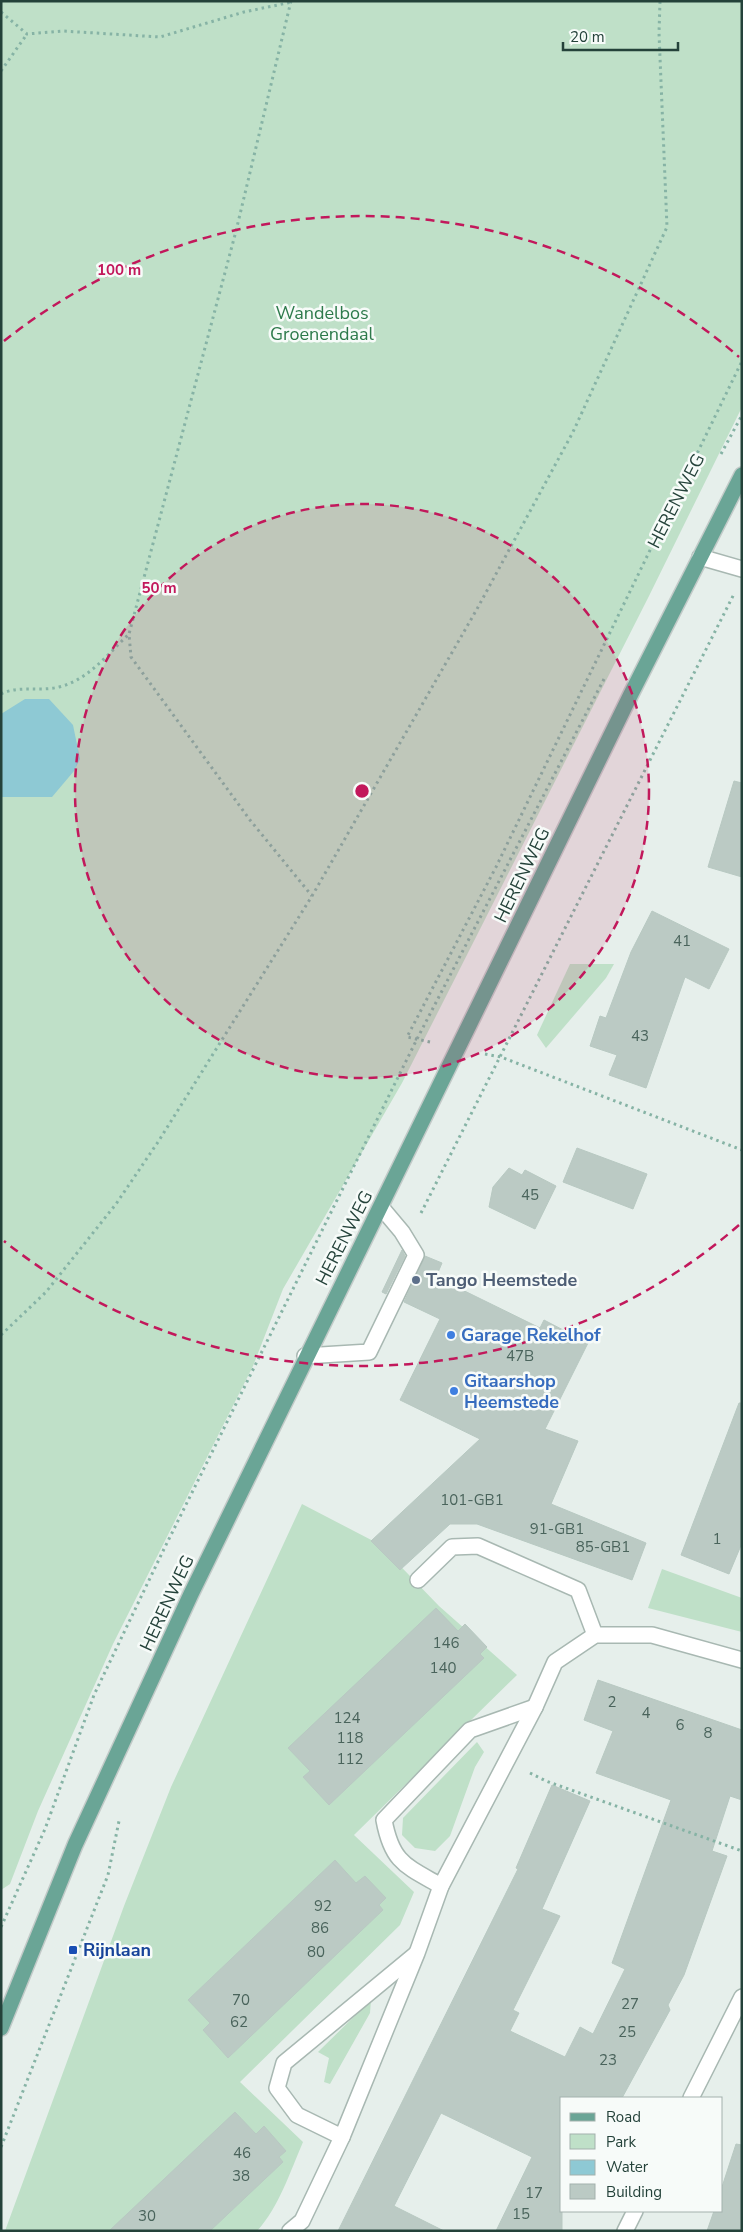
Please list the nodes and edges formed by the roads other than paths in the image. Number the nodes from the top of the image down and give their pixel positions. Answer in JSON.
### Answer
{"nodes":[{"id":1,"x":742,"y":475,"type":"edge"},
{"id":2,"x":700,"y":557,"type":"junction"},
{"id":3,"x":742,"y":569,"type":"edge"},
{"id":4,"x":381,"y":1207,"type":"junction"},
{"id":5,"x":306,"y":1356,"type":"junction"},
{"id":6,"x":418,"y":1580,"type":"dead end"},
{"id":7,"x":595,"y":1635,"type":"junction"},
{"id":8,"x":742,"y":1660,"type":"edge"},
{"id":9,"x":535,"y":1707,"type":"junction"},
{"id":10,"x":441,"y":1886,"type":"junction"},
{"id":11,"x":417,"y":1953,"type":"junction"},
{"id":12,"x":742,"y":1997,"type":"edge"},
{"id":13,"x":736,"y":2019,"type":"edge"},
{"id":14,"x":1,"y":2028,"type":"edge"},
{"id":15,"x":692,"y":2097,"type":"edge"},
{"id":16,"x":342,"y":2137,"type":"junction"},
{"id":17,"x":634,"y":2212,"type":"edge"},
{"id":18,"x":302,"y":2226,"type":"edge"},
{"id":19,"x":290,"y":2231,"type":"edge"},
{"id":20,"x":625,"y":2231,"type":"edge"}],
"edges":[{"from":1,"to":2,"type":"main road","name":"HERENWEG"},
{"from":2,"to":3,"type":"street"},
{"from":2,"to":4,"type":"main road","name":"HERENWEG"},
{"from":4,"to":5,"type":"main road","name":"HERENWEG"},
{"from":4,"to":5,"type":"street"},
{"from":5,"to":14,"type":"main road","name":"HERENWEG"},
{"from":6,"to":7,"type":"street"},
{"from":7,"to":8,"type":"street"},
{"from":7,"to":9,"type":"street"},
{"from":9,"to":10,"type":"street"},
{"from":9,"to":10,"type":"street"},
{"from":10,"to":11,"type":"street"},
{"from":11,"to":16,"type":"street"},
{"from":11,"to":16,"type":"street"},
{"from":12,"to":13,"type":"street"},
{"from":13,"to":15,"type":"street"},
{"from":16,"to":18,"type":"street"},
{"from":17,"to":20,"type":"street"},
{"from":18,"to":19,"type":"street"}]}
